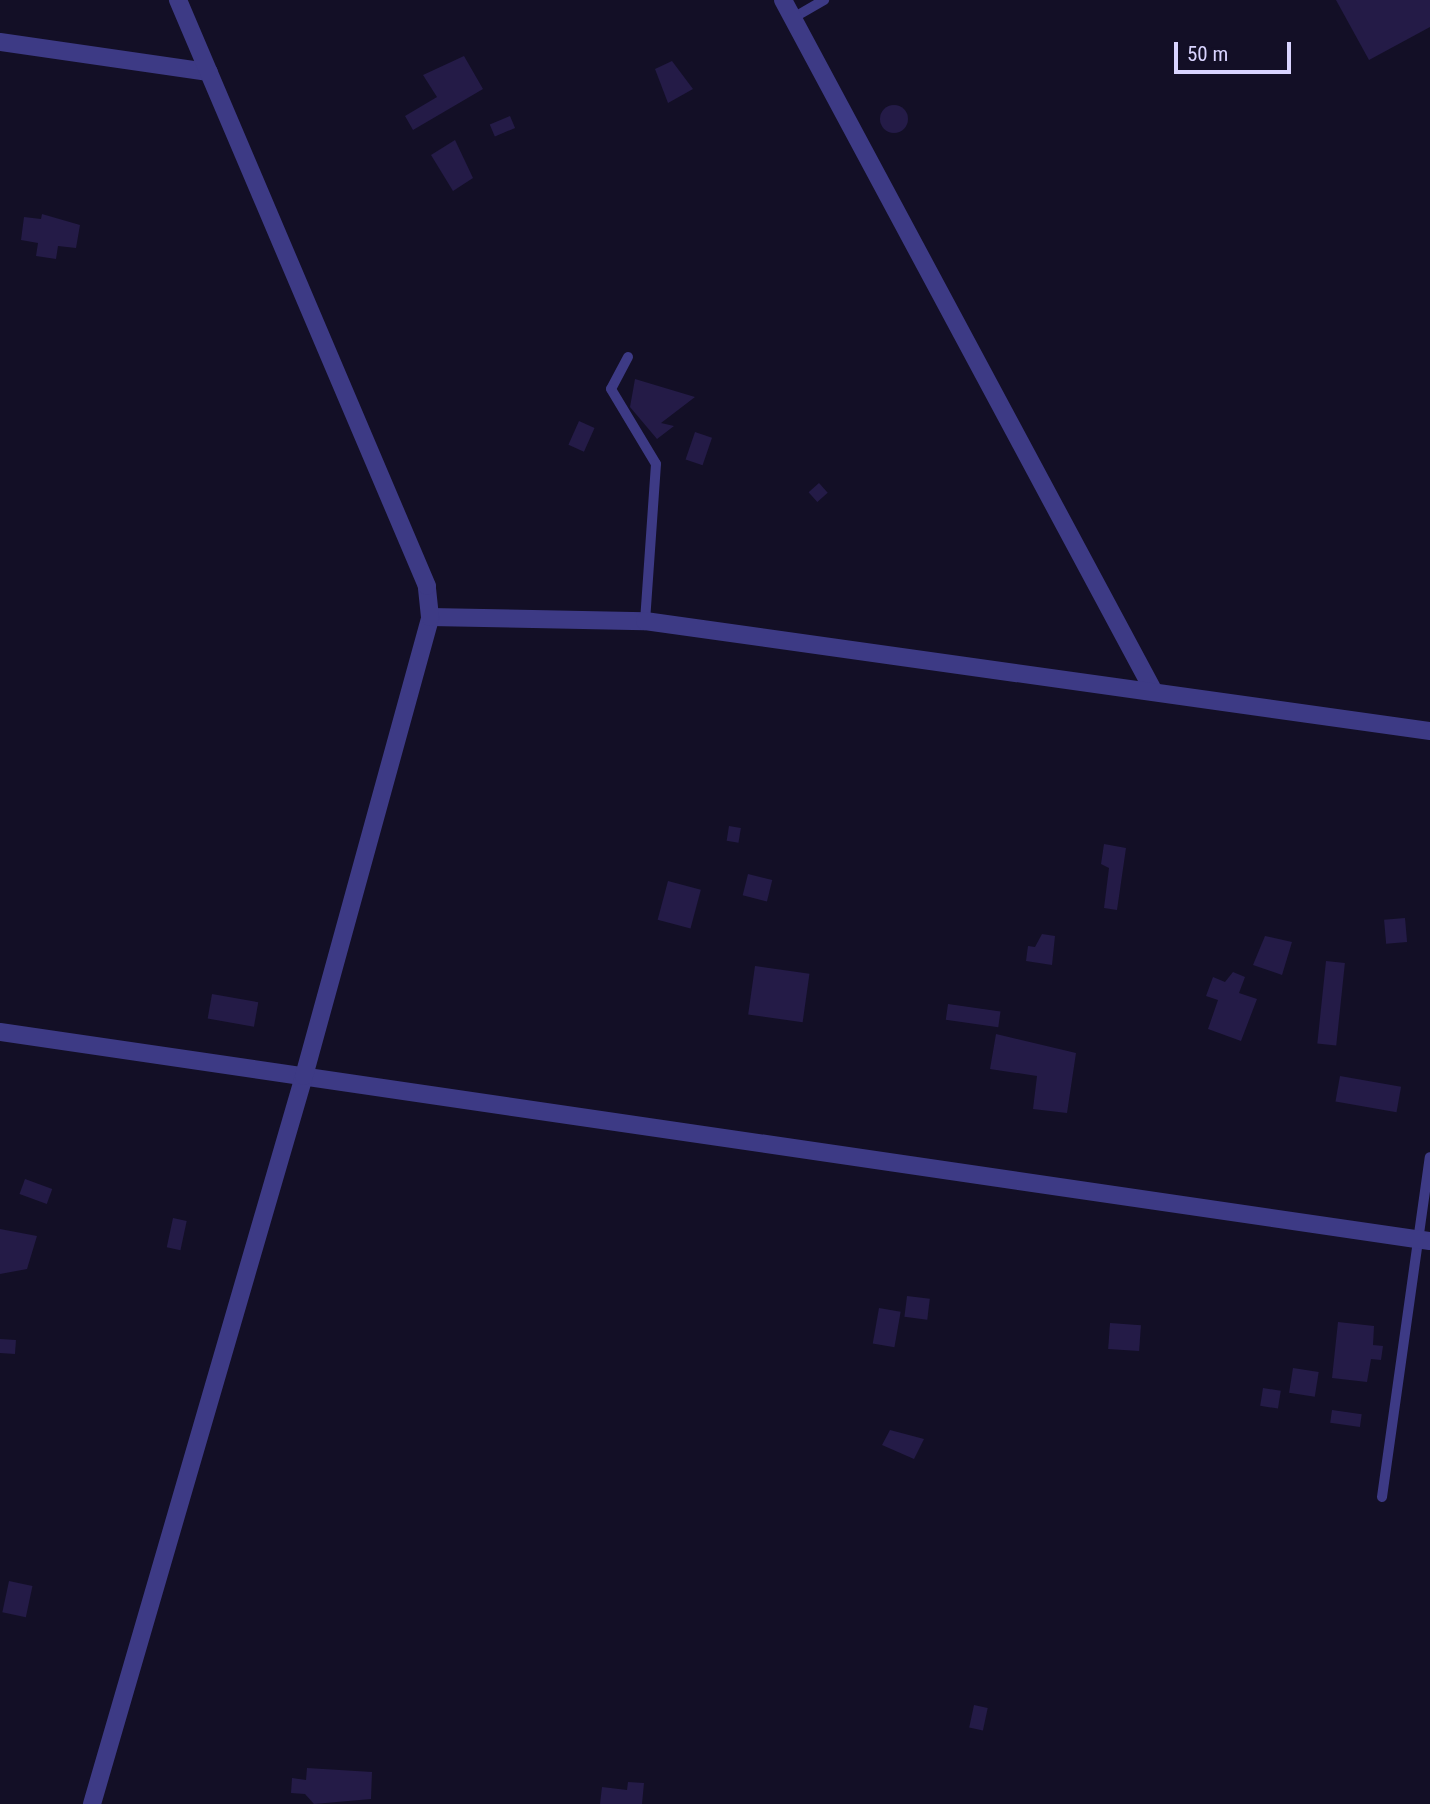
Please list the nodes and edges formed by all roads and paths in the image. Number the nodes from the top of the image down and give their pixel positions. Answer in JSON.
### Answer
{"nodes":[{"id":1,"x":178,"y":0,"type":"edge"},
{"id":2,"x":783,"y":0,"type":"edge"},
{"id":3,"x":824,"y":0,"type":"edge"},
{"id":4,"x":793,"y":18,"type":"junction"},
{"id":5,"x":0,"y":43,"type":"edge"},
{"id":6,"x":209,"y":72,"type":"junction"},
{"id":7,"x":628,"y":357,"type":"dead end"},
{"id":8,"x":430,"y":617,"type":"junction"},
{"id":9,"x":645,"y":621,"type":"junction"},
{"id":10,"x":1153,"y":690,"type":"junction"},
{"id":11,"x":1430,"y":732,"type":"edge"},
{"id":12,"x":0,"y":1032,"type":"edge"},
{"id":13,"x":304,"y":1076,"type":"junction"},
{"id":14,"x":1430,"y":1157,"type":"edge"},
{"id":15,"x":1424,"y":1240,"type":"edge"},
{"id":16,"x":1382,"y":1497,"type":"dead end"},
{"id":17,"x":92,"y":1804,"type":"edge"}],
"edges":[{"from":1,"to":6,"type":"street"},
{"from":2,"to":4,"type":"street"},
{"from":3,"to":4,"type":"lane"},
{"from":4,"to":10,"type":"street"},
{"from":5,"to":6,"type":"street"},
{"from":6,"to":8,"type":"street"},
{"from":7,"to":9,"type":"lane"},
{"from":8,"to":9,"type":"street"},
{"from":8,"to":13,"type":"street"},
{"from":9,"to":10,"type":"street"},
{"from":10,"to":11,"type":"street"},
{"from":12,"to":13,"type":"street"},
{"from":13,"to":15,"type":"street"},
{"from":13,"to":17,"type":"street"},
{"from":14,"to":15,"type":"lane"},
{"from":15,"to":16,"type":"lane"}]}
